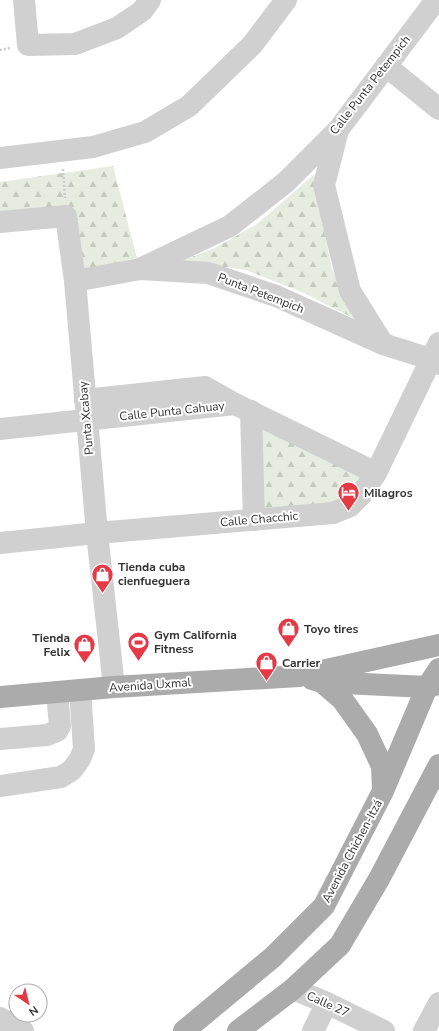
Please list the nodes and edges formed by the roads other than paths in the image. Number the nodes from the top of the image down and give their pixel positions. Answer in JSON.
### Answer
{"nodes":[{"id":1,"x":24,"y":0,"type":"edge"},
{"id":2,"x":150,"y":0,"type":"edge"},
{"id":3,"x":286,"y":0,"type":"edge"},
{"id":4,"x":436,"y":0,"type":"edge"},
{"id":5,"x":386,"y":66,"type":"junction"},
{"id":6,"x":439,"y":109,"type":"edge"},
{"id":7,"x":338,"y":130,"type":"junction"},
{"id":8,"x":0,"y":158,"type":"edge"},
{"id":9,"x":0,"y":222,"type":"edge"},
{"id":10,"x":140,"y":269,"type":"junction"},
{"id":11,"x":75,"y":281,"type":"junction"},
{"id":12,"x":384,"y":344,"type":"junction"},
{"id":13,"x":436,"y":355,"type":"edge"},
{"id":14,"x":243,"y":408,"type":"junction"},
{"id":15,"x":86,"y":410,"type":"junction"},
{"id":16,"x":0,"y":429,"type":"edge"},
{"id":17,"x":376,"y":473,"type":"junction"},
{"id":18,"x":254,"y":520,"type":"junction"},
{"id":19,"x":97,"y":533,"type":"junction"},
{"id":20,"x":0,"y":543,"type":"edge"},
{"id":21,"x":439,"y":645,"type":"edge"},
{"id":22,"x":439,"y":669,"type":"edge"},
{"id":23,"x":299,"y":676,"type":"junction"},
{"id":24,"x":322,"y":682,"type":"junction"},
{"id":25,"x":433,"y":686,"type":"edge"},
{"id":26,"x":114,"y":687,"type":"junction"},
{"id":27,"x":80,"y":690,"type":"junction"},
{"id":28,"x":58,"y":692,"type":"junction"},
{"id":29,"x":0,"y":697,"type":"edge"},
{"id":30,"x":0,"y":739,"type":"edge"},
{"id":31,"x":439,"y":765,"type":"edge"},
{"id":32,"x":0,"y":786,"type":"edge"},
{"id":33,"x":383,"y":791,"type":"junction"},
{"id":34,"x":293,"y":989,"type":"junction"},
{"id":35,"x":327,"y":1002,"type":"junction"},
{"id":36,"x":439,"y":1003,"type":"edge"},
{"id":37,"x":0,"y":1018,"type":"edge"},
{"id":38,"x":23,"y":1031,"type":"edge"},
{"id":39,"x":184,"y":1031,"type":"edge"},
{"id":40,"x":238,"y":1031,"type":"edge"},
{"id":41,"x":313,"y":1031,"type":"edge"},
{"id":42,"x":384,"y":1031,"type":"edge"},
{"id":43,"x":424,"y":1031,"type":"edge"}],
"edges":[{"from":1,"to":2,"type":"street"},
{"from":3,"to":8,"type":"street"},
{"from":4,"to":5,"type":"street","name":"Calle Punta Petempich"},
{"from":5,"to":6,"type":"street"},
{"from":5,"to":7,"type":"street","name":"Calle Punta Petempich"},
{"from":7,"to":10,"type":"street","name":"Calle Punta Petempich"},
{"from":7,"to":12,"type":"street"},
{"from":9,"to":11,"type":"street","name":"Punta Xcabay"},
{"from":10,"to":11,"type":"street","name":"Punta Petempich"},
{"from":10,"to":12,"type":"street","name":"Punta Petempich"},
{"from":11,"to":15,"type":"street","name":"Punta Xcabay"},
{"from":12,"to":13,"type":"street","name":"Punta Petempich"},
{"from":13,"to":17,"type":"street","name":"Calle Chacchic"},
{"from":14,"to":15,"type":"street","name":"Calle Punta Cahuay"},
{"from":14,"to":17,"type":"street"},
{"from":14,"to":18,"type":"street"},
{"from":15,"to":16,"type":"street","name":"Calle Punta Cahuay"},
{"from":15,"to":19,"type":"street","name":"Punta Xcabay"},
{"from":17,"to":18,"type":"street","name":"Calle Chacchic"},
{"from":18,"to":19,"type":"street","name":"Calle Chacchic"},
{"from":19,"to":20,"type":"street","name":"Calle Chacchic"},
{"from":19,"to":26,"type":"street","name":"Punta Xcabay"},
{"from":21,"to":23,"type":"main road","name":"Avenida Uxmal"},
{"from":22,"to":25,"type":"main road","name":"Avenida Chichen-Itzá"},
{"from":23,"to":24,"type":"main road","name":"Avenida Uxmal"},
{"from":23,"to":26,"type":"main road","name":"Avenida Uxmal"},
{"from":24,"to":25,"type":"main road","name":"Avenida Uxmal"},
{"from":24,"to":33,"type":"main road"},
{"from":25,"to":33,"type":"main road","name":"Avenida Chichen-Itzá"},
{"from":26,"to":27,"type":"main road","name":"Avenida Uxmal"},
{"from":27,"to":28,"type":"main road","name":"Avenida Uxmal"},
{"from":27,"to":32,"type":"street"},
{"from":28,"to":29,"type":"main road","name":"Avenida Uxmal"},
{"from":28,"to":30,"type":"street"},
{"from":31,"to":34,"type":"main road"},
{"from":33,"to":39,"type":"main road","name":"Avenida Chichen-Itzá"},
{"from":34,"to":35,"type":"street","name":"Calle 27"},
{"from":34,"to":40,"type":"main road"},
{"from":35,"to":41,"type":"street"},
{"from":35,"to":42,"type":"street","name":"Calle 27"},
{"from":36,"to":43,"type":"street"},
{"from":37,"to":38,"type":"street"}]}
